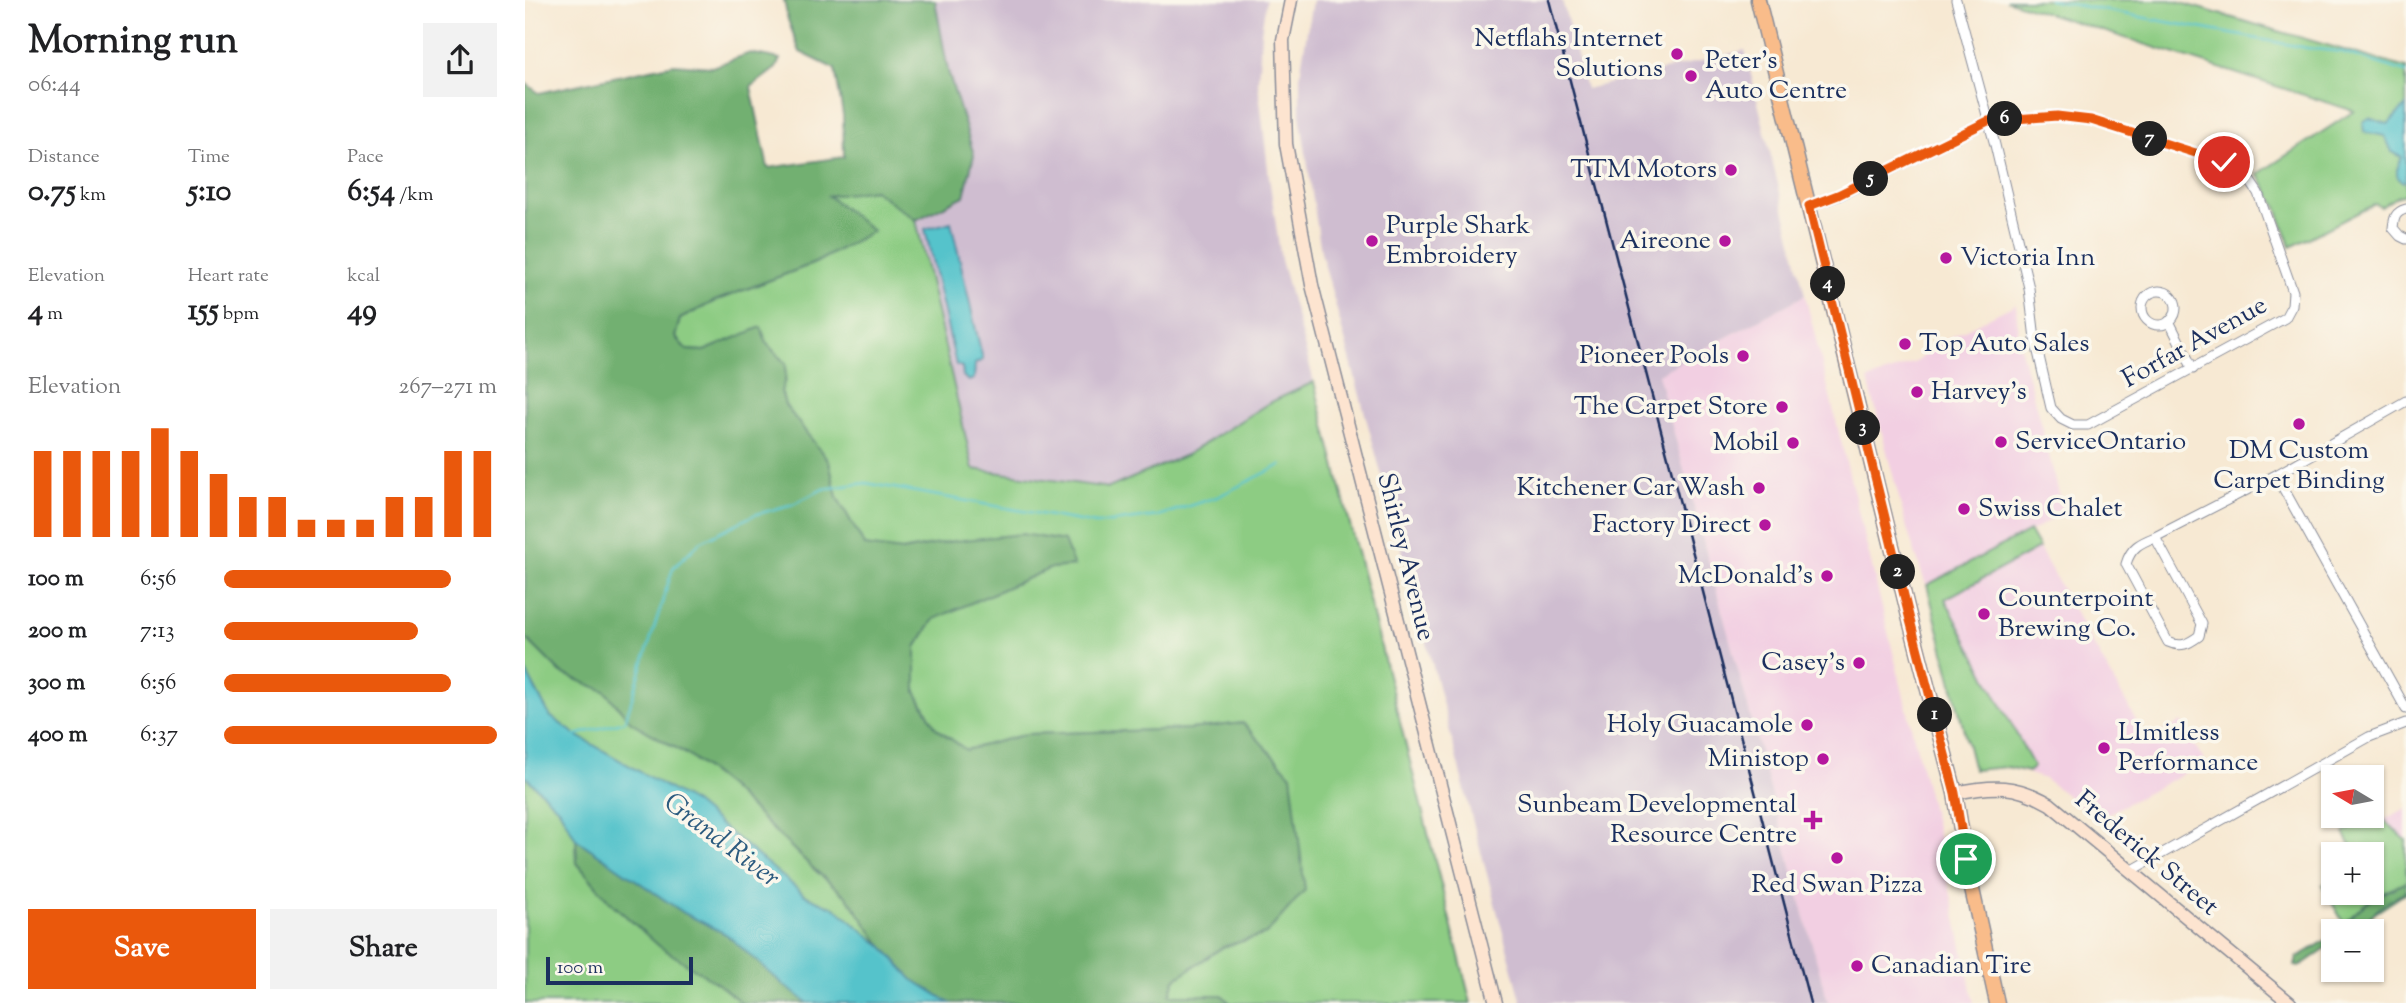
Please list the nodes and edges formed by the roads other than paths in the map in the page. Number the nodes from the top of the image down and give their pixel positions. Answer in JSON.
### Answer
{"nodes":[{"id":1,"x":1291,"y":0,"type":"edge"},
{"id":2,"x":1758,"y":0,"type":"edge"},
{"id":3,"x":1956,"y":0,"type":"edge"},
{"id":4,"x":1988,"y":121,"type":"junction"},
{"id":5,"x":1809,"y":206,"type":"junction"},
{"id":6,"x":2406,"y":209,"type":"edge"},
{"id":7,"x":2406,"y":239,"type":"edge"},
{"id":8,"x":2169,"y":321,"type":"dead end"},
{"id":9,"x":2193,"y":369,"type":"junction"},
{"id":10,"x":2406,"y":401,"type":"edge"},
{"id":11,"x":2276,"y":475,"type":"junction"},
{"id":12,"x":2155,"y":537,"type":"junction"},
{"id":13,"x":2406,"y":709,"type":"edge"},
{"id":14,"x":2406,"y":723,"type":"edge"},
{"id":15,"x":1955,"y":793,"type":"junction"},
{"id":16,"x":2131,"y":871,"type":"junction"},
{"id":17,"x":1496,"y":1003,"type":"edge"},
{"id":18,"x":1997,"y":1003,"type":"edge"},
{"id":19,"x":2290,"y":1003,"type":"edge"}],
"edges":[{"from":1,"to":17,"type":"main road","name":"Shirley Avenue"},
{"from":2,"to":5,"type":"main road"},
{"from":3,"to":4,"type":"street"},
{"from":4,"to":5,"type":"street","name":"Forfar Avenue"},
{"from":4,"to":9,"type":"street","name":"Forfar Avenue"},
{"from":4,"to":9,"type":"street","name":"Forfar Avenue"},
{"from":5,"to":15,"type":"main road"},
{"from":6,"to":7,"type":"street"},
{"from":8,"to":9,"type":"street"},
{"from":10,"to":11,"type":"street"},
{"from":11,"to":12,"type":"street"},
{"from":11,"to":13,"type":"street"},
{"from":12,"to":12,"type":"street"},
{"from":14,"to":16,"type":"street"},
{"from":15,"to":16,"type":"main road","name":"Frederick Street"},
{"from":15,"to":18,"type":"main road"},
{"from":16,"to":19,"type":"main road","name":"Frederick Street"}]}
